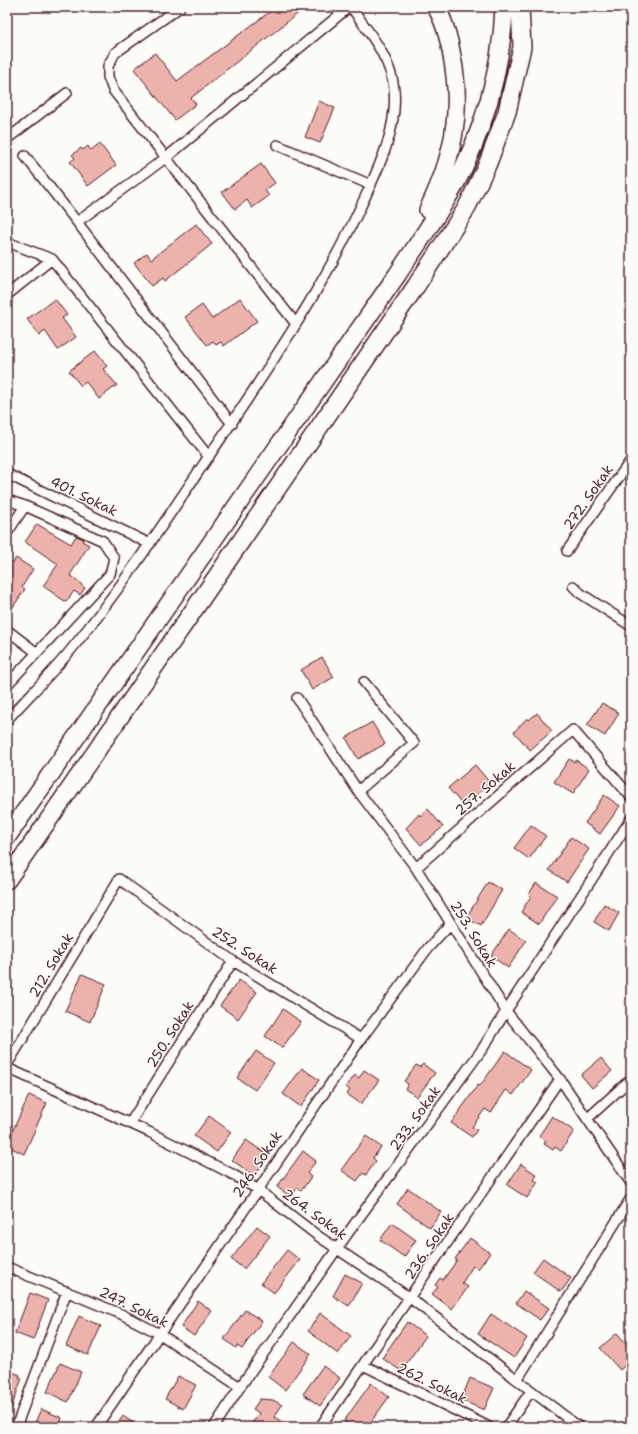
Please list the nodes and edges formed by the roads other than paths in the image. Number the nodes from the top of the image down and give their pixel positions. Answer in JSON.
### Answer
{"nodes":[{"id":1,"x":180,"y":7,"type":"edge"},
{"id":2,"x":350,"y":7,"type":"edge"},
{"id":3,"x":436,"y":7,"type":"edge"},
{"id":4,"x":504,"y":7,"type":"edge"},
{"id":5,"x":520,"y":7,"type":"edge"},
{"id":6,"x":527,"y":7,"type":"edge"},
{"id":7,"x":522,"y":47,"type":"junction"},
{"id":8,"x":67,"y":93,"type":"dead end"},
{"id":9,"x":7,"y":139,"type":"edge"},
{"id":10,"x":277,"y":145,"type":"dead end"},
{"id":11,"x":25,"y":156,"type":"dead end"},
{"id":12,"x":167,"y":157,"type":"junction"},
{"id":13,"x":371,"y":185,"type":"junction"},
{"id":14,"x":77,"y":222,"type":"junction"},
{"id":15,"x":7,"y":242,"type":"edge"},
{"id":16,"x":52,"y":260,"type":"junction"},
{"id":17,"x":397,"y":275,"type":"junction"},
{"id":18,"x":7,"y":295,"type":"edge"},
{"id":19,"x":296,"y":324,"type":"junction"},
{"id":20,"x":232,"y":424,"type":"junction"},
{"id":21,"x":209,"y":457,"type":"junction"},
{"id":22,"x":631,"y":460,"type":"edge"},
{"id":23,"x":7,"y":474,"type":"edge"},
{"id":24,"x":7,"y":500,"type":"edge"},
{"id":25,"x":25,"y":506,"type":"junction"},
{"id":26,"x":7,"y":533,"type":"edge"},
{"id":27,"x":150,"y":544,"type":"junction"},
{"id":28,"x":567,"y":551,"type":"dead end"},
{"id":29,"x":573,"y":586,"type":"dead end"},
{"id":30,"x":631,"y":626,"type":"edge"},
{"id":31,"x":7,"y":630,"type":"edge"},
{"id":32,"x":36,"y":652,"type":"junction"},
{"id":33,"x":364,"y":682,"type":"dead end"},
{"id":34,"x":7,"y":685,"type":"edge"},
{"id":35,"x":297,"y":698,"type":"dead end"},
{"id":36,"x":7,"y":720,"type":"edge"},
{"id":37,"x":358,"y":791,"type":"junction"},
{"id":38,"x":631,"y":797,"type":"edge"},
{"id":39,"x":631,"y":819,"type":"edge"},
{"id":40,"x":7,"y":837,"type":"edge"},
{"id":41,"x":416,"y":868,"type":"junction"},
{"id":42,"x":119,"y":879,"type":"joint"},
{"id":43,"x":7,"y":880,"type":"edge"},
{"id":44,"x":450,"y":924,"type":"junction"},
{"id":45,"x":233,"y":961,"type":"junction"},
{"id":46,"x":506,"y":1011,"type":"junction"},
{"id":47,"x":361,"y":1038,"type":"junction"},
{"id":48,"x":7,"y":1065,"type":"edge"},
{"id":49,"x":7,"y":1068,"type":"edge"},
{"id":50,"x":560,"y":1079,"type":"junction"},
{"id":51,"x":631,"y":1079,"type":"edge"},
{"id":52,"x":587,"y":1119,"type":"junction"},
{"id":53,"x":130,"y":1123,"type":"junction"},
{"id":54,"x":631,"y":1183,"type":"edge"},
{"id":55,"x":257,"y":1189,"type":"junction"},
{"id":56,"x":631,"y":1198,"type":"edge"},
{"id":57,"x":337,"y":1248,"type":"junction"},
{"id":58,"x":7,"y":1267,"type":"edge"},
{"id":59,"x":67,"y":1291,"type":"junction"},
{"id":60,"x":410,"y":1298,"type":"junction"},
{"id":61,"x":160,"y":1334,"type":"junction"},
{"id":62,"x":363,"y":1365,"type":"junction"},
{"id":63,"x":517,"y":1380,"type":"junction"},
{"id":64,"x":240,"y":1387,"type":"junction"},
{"id":65,"x":531,"y":1391,"type":"junction"},
{"id":66,"x":16,"y":1427,"type":"edge"},
{"id":67,"x":96,"y":1427,"type":"edge"},
{"id":68,"x":214,"y":1427,"type":"edge"},
{"id":69,"x":320,"y":1427,"type":"edge"},
{"id":70,"x":489,"y":1427,"type":"edge"},
{"id":71,"x":506,"y":1427,"type":"edge"},
{"id":72,"x":579,"y":1427,"type":"edge"}],
"edges":[{"from":1,"to":12,"type":"street"},
{"from":2,"to":12,"type":"street"},
{"from":2,"to":13,"type":"street"},
{"from":3,"to":17,"type":"highway"},
{"from":4,"to":17,"type":"highway"},
{"from":5,"to":7,"type":"highway"},
{"from":6,"to":7,"type":"highway"},
{"from":7,"to":43,"type":"highway"},
{"from":8,"to":9,"type":"street"},
{"from":10,"to":13,"type":"street"},
{"from":11,"to":14,"type":"street"},
{"from":12,"to":14,"type":"street"},
{"from":12,"to":19,"type":"street"},
{"from":13,"to":19,"type":"street"},
{"from":14,"to":20,"type":"street"},
{"from":15,"to":16,"type":"street"},
{"from":16,"to":18,"type":"street"},
{"from":16,"to":21,"type":"street"},
{"from":17,"to":40,"type":"highway"},
{"from":19,"to":20,"type":"street"},
{"from":20,"to":21,"type":"street"},
{"from":21,"to":27,"type":"street"},
{"from":22,"to":28,"type":"street","name":"272. Sokak"},
{"from":23,"to":27,"type":"street","name":"401. Sokak"},
{"from":24,"to":25,"type":"street"},
{"from":25,"to":26,"type":"street"},
{"from":25,"to":32,"type":"street"},
{"from":27,"to":36,"type":"street"},
{"from":29,"to":30,"type":"street"},
{"from":31,"to":32,"type":"street"},
{"from":32,"to":34,"type":"street"},
{"from":33,"to":37,"type":"street"},
{"from":35,"to":37,"type":"street","name":"253. Sokak"},
{"from":37,"to":41,"type":"street","name":"253. Sokak"},
{"from":38,"to":41,"type":"street","name":"257. Sokak"},
{"from":39,"to":46,"type":"street","name":"233. Sokak"},
{"from":41,"to":44,"type":"street","name":"253. Sokak"},
{"from":42,"to":45,"type":"street","name":"252. Sokak"},
{"from":42,"to":48,"type":"street","name":"212. Sokak"},
{"from":44,"to":46,"type":"street","name":"253. Sokak"},
{"from":44,"to":47,"type":"street","name":"246. Sokak"},
{"from":45,"to":47,"type":"street","name":"252. Sokak"},
{"from":45,"to":53,"type":"street","name":"250. Sokak"},
{"from":46,"to":50,"type":"street","name":"253. Sokak"},
{"from":46,"to":57,"type":"street","name":"233. Sokak"},
{"from":47,"to":55,"type":"street","name":"246. Sokak"},
{"from":49,"to":53,"type":"street","name":"264. Sokak"},
{"from":50,"to":52,"type":"street","name":"253. Sokak"},
{"from":50,"to":60,"type":"street","name":"236. Sokak"},
{"from":51,"to":52,"type":"street"},
{"from":52,"to":54,"type":"street","name":"253. Sokak"},
{"from":53,"to":55,"type":"street","name":"264. Sokak"},
{"from":55,"to":57,"type":"street","name":"264. Sokak"},
{"from":55,"to":61,"type":"street","name":"246. Sokak"},
{"from":56,"to":63,"type":"street"},
{"from":57,"to":60,"type":"street","name":"264. Sokak"},
{"from":57,"to":64,"type":"street","name":"233. Sokak"},
{"from":58,"to":59,"type":"street","name":"247. Sokak"},
{"from":59,"to":61,"type":"street","name":"247. Sokak"},
{"from":59,"to":66,"type":"street"},
{"from":60,"to":62,"type":"street","name":"236. Sokak"},
{"from":60,"to":63,"type":"street","name":"264. Sokak"},
{"from":61,"to":64,"type":"street","name":"247. Sokak"},
{"from":61,"to":67,"type":"street","name":"246. Sokak"},
{"from":62,"to":69,"type":"street","name":"236. Sokak"},
{"from":62,"to":70,"type":"street","name":"262. Sokak"},
{"from":63,"to":65,"type":"street","name":"264. Sokak"},
{"from":64,"to":68,"type":"street","name":"233. Sokak"},
{"from":65,"to":71,"type":"street"},
{"from":65,"to":72,"type":"street","name":"264. Sokak"}]}
